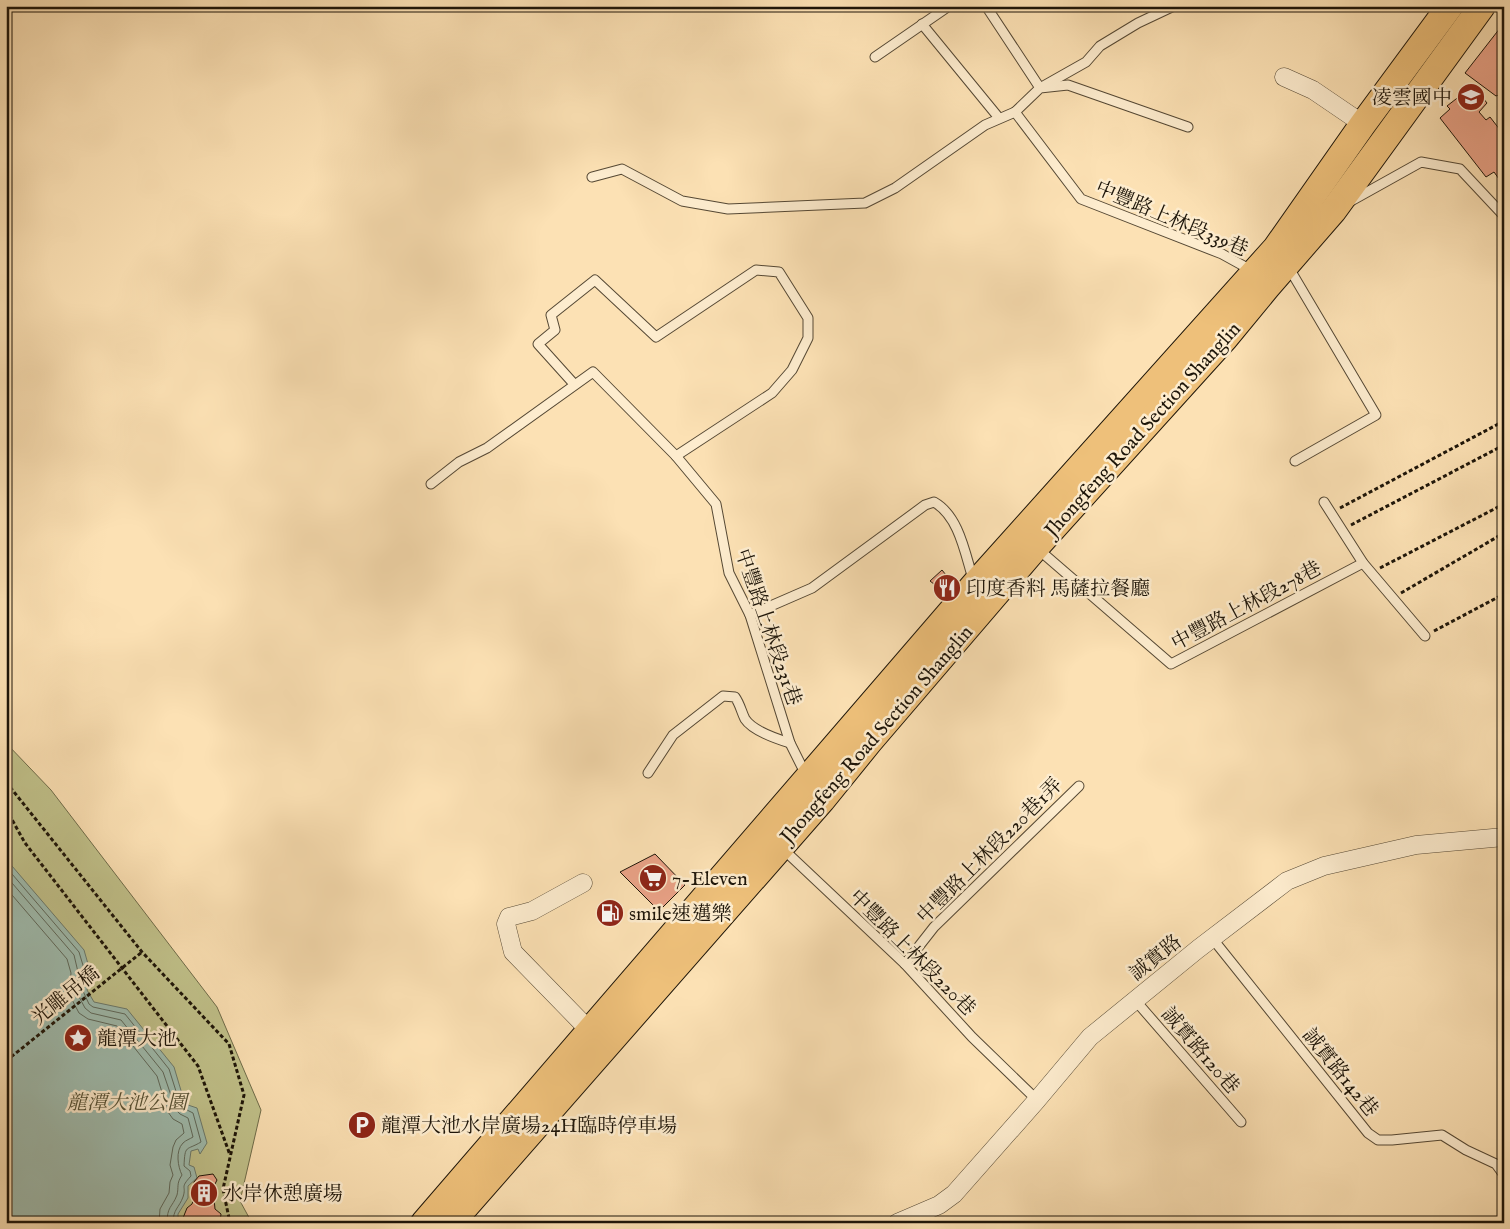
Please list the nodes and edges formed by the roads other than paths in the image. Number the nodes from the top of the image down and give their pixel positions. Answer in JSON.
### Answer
{"nodes":[{"id":1,"x":949,"y":6,"type":"edge"},
{"id":2,"x":986,"y":6,"type":"edge"},
{"id":3,"x":1174,"y":6,"type":"edge"},
{"id":4,"x":1450,"y":6,"type":"edge"},
{"id":5,"x":1482,"y":6,"type":"edge"},
{"id":6,"x":922,"y":24,"type":"junction"},
{"id":7,"x":875,"y":57,"type":"dead end"},
{"id":8,"x":1284,"y":77,"type":"dead end"},
{"id":9,"x":1040,"y":88,"type":"junction"},
{"id":10,"x":1014,"y":112,"type":"junction"},
{"id":11,"x":998,"y":118,"type":"junction"},
{"id":12,"x":1363,"y":124,"type":"junction"},
{"id":13,"x":1188,"y":127,"type":"dead end"},
{"id":14,"x":592,"y":177,"type":"dead end"},
{"id":15,"x":1333,"y":211,"type":"junction"},
{"id":16,"x":1504,"y":216,"type":"edge"},
{"id":17,"x":1281,"y":256,"type":"junction"},
{"id":18,"x":1261,"y":279,"type":"junction"},
{"id":19,"x":574,"y":384,"type":"junction"},
{"id":20,"x":676,"y":456,"type":"junction"},
{"id":21,"x":1295,"y":461,"type":"dead end"},
{"id":22,"x":431,"y":484,"type":"dead end"},
{"id":23,"x":1324,"y":502,"type":"dead end"},
{"id":24,"x":1036,"y":547,"type":"junction"},
{"id":25,"x":1363,"y":564,"type":"junction"},
{"id":26,"x":975,"y":584,"type":"junction"},
{"id":27,"x":750,"y":615,"type":"junction"},
{"id":28,"x":1425,"y":636,"type":"road end"},
{"id":29,"x":790,"y":743,"type":"junction"},
{"id":30,"x":648,"y":773,"type":"dead end"},
{"id":31,"x":1079,"y":786,"type":"dead end"},
{"id":32,"x":815,"y":789,"type":"junction"},
{"id":33,"x":1504,"y":837,"type":"edge"},
{"id":34,"x":771,"y":838,"type":"junction"},
{"id":35,"x":583,"y":883,"type":"dead end"},
{"id":36,"x":1212,"y":938,"type":"junction"},
{"id":37,"x":905,"y":964,"type":"junction"},
{"id":38,"x":1135,"y":1000,"type":"junction"},
{"id":39,"x":590,"y":1031,"type":"junction"},
{"id":40,"x":1038,"y":1100,"type":"junction"},
{"id":41,"x":1241,"y":1122,"type":"dead end"},
{"id":42,"x":1504,"y":1175,"type":"edge"},
{"id":43,"x":424,"y":1223,"type":"edge"},
{"id":44,"x":451,"y":1223,"type":"edge"},
{"id":45,"x":897,"y":1223,"type":"edge"}],
"edges":[{"from":1,"to":6,"type":"lane"},
{"from":2,"to":9,"type":"lane"},
{"from":3,"to":9,"type":"lane"},
{"from":4,"to":12,"type":"main road","name":"Jhongfeng Road Section Shanglin"},
{"from":5,"to":15,"type":"main road","name":"Jhongfeng Road Section Shanglin"},
{"from":6,"to":7,"type":"lane"},
{"from":6,"to":11,"type":"lane"},
{"from":8,"to":12,"type":"street"},
{"from":9,"to":10,"type":"lane"},
{"from":9,"to":13,"type":"lane"},
{"from":10,"to":11,"type":"lane"},
{"from":10,"to":18,"type":"lane","name":"中豐路上林段339巷"},
{"from":11,"to":14,"type":"lane"},
{"from":12,"to":17,"type":"main road","name":"Jhongfeng Road Section Shanglin"},
{"from":15,"to":16,"type":"lane"},
{"from":15,"to":17,"type":"main road","name":"Jhongfeng Road Section Shanglin"},
{"from":17,"to":18,"type":"main road","name":"Jhongfeng Road Section Shanglin"},
{"from":17,"to":21,"type":"lane"},
{"from":18,"to":24,"type":"main road","name":"Jhongfeng Road Section Shanglin"},
{"from":18,"to":26,"type":"main road","name":"Jhongfeng Road Section Shanglin"},
{"from":19,"to":20,"type":"lane","name":"中豐路上林段231巷"},
{"from":19,"to":20,"type":"lane"},
{"from":19,"to":22,"type":"lane","name":"中豐路上林段231巷"},
{"from":20,"to":27,"type":"lane","name":"中豐路上林段231巷"},
{"from":23,"to":25,"type":"lane"},
{"from":24,"to":25,"type":"lane","name":"中豐路上林段278巷"},
{"from":24,"to":32,"type":"main road","name":"Jhongfeng Road Section Shanglin"},
{"from":25,"to":28,"type":"lane"},
{"from":26,"to":27,"type":"lane"},
{"from":26,"to":32,"type":"main road","name":"Jhongfeng Road Section Shanglin"},
{"from":27,"to":29,"type":"lane","name":"中豐路上林段231巷"},
{"from":29,"to":30,"type":"lane"},
{"from":29,"to":32,"type":"lane","name":"中豐路上林段231巷"},
{"from":31,"to":37,"type":"lane","name":"中豐路上林段220巷1弄"},
{"from":32,"to":34,"type":"main road","name":"Jhongfeng Road Section Shanglin"},
{"from":33,"to":36,"type":"street","name":"誠實路"},
{"from":34,"to":37,"type":"lane","name":"中豐路上林段220巷"},
{"from":34,"to":39,"type":"main road","name":"Jhongfeng Road Section Shanglin"},
{"from":34,"to":44,"type":"main road","name":"Jhongfeng Road Section Shanglin"},
{"from":35,"to":39,"type":"street"},
{"from":36,"to":38,"type":"street","name":"誠實路"},
{"from":36,"to":42,"type":"lane","name":"誠實路142巷"},
{"from":37,"to":40,"type":"lane","name":"中豐路上林段220巷"},
{"from":38,"to":40,"type":"street","name":"誠實路"},
{"from":38,"to":41,"type":"lane","name":"誠實路120巷"},
{"from":39,"to":43,"type":"main road","name":"Jhongfeng Road Section Shanglin"},
{"from":40,"to":45,"type":"street","name":"誠實路"}]}
